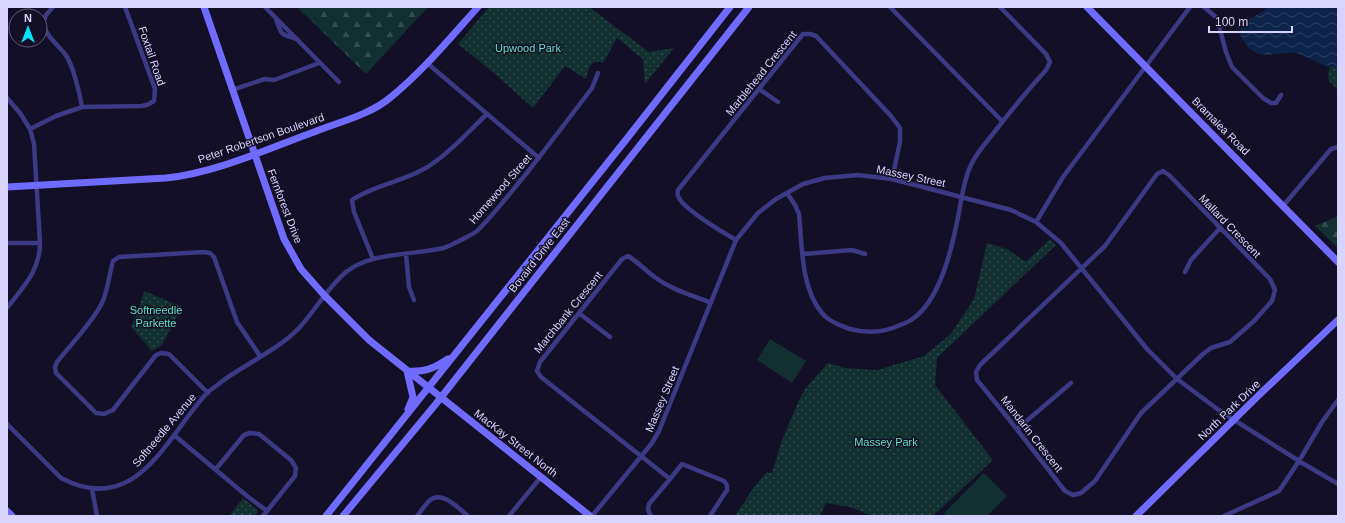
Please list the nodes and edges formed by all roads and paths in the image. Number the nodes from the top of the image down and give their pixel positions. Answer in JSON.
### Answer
{"nodes":[{"id":1,"x":53,"y":7,"type":"edge"},
{"id":2,"x":125,"y":7,"type":"edge"},
{"id":3,"x":204,"y":7,"type":"edge"},
{"id":4,"x":265,"y":7,"type":"edge"},
{"id":5,"x":478,"y":7,"type":"edge"},
{"id":6,"x":730,"y":7,"type":"edge"},
{"id":7,"x":749,"y":7,"type":"edge"},
{"id":8,"x":890,"y":7,"type":"edge"},
{"id":9,"x":1000,"y":7,"type":"edge"},
{"id":10,"x":1087,"y":7,"type":"edge"},
{"id":11,"x":1190,"y":7,"type":"edge"},
{"id":12,"x":1204,"y":7,"type":"edge"},
{"id":13,"x":274,"y":16,"type":"junction"},
{"id":14,"x":298,"y":39,"type":"junction"},
{"id":15,"x":319,"y":63,"type":"junction"},
{"id":16,"x":427,"y":63,"type":"junction"},
{"id":17,"x":1145,"y":66,"type":"junction"},
{"id":18,"x":598,"y":72,"type":"dead end"},
{"id":19,"x":339,"y":82,"type":"dead end"},
{"id":20,"x":759,"y":89,"type":"junction"},
{"id":21,"x":232,"y":90,"type":"junction"},
{"id":22,"x":1281,"y":95,"type":"dead end"},
{"id":23,"x":7,"y":98,"type":"edge"},
{"id":24,"x":778,"y":102,"type":"dead end"},
{"id":25,"x":82,"y":107,"type":"junction"},
{"id":26,"x":487,"y":114,"type":"junction"},
{"id":27,"x":1002,"y":121,"type":"junction"},
{"id":28,"x":30,"y":129,"type":"junction"},
{"id":29,"x":1338,"y":147,"type":"edge"},
{"id":30,"x":254,"y":154,"type":"junction"},
{"id":31,"x":539,"y":158,"type":"junction"},
{"id":32,"x":892,"y":179,"type":"junction"},
{"id":33,"x":37,"y":185,"type":"junction"},
{"id":34,"x":7,"y":187,"type":"edge"},
{"id":35,"x":787,"y":193,"type":"junction"},
{"id":36,"x":962,"y":197,"type":"junction"},
{"id":37,"x":1283,"y":206,"type":"junction"},
{"id":38,"x":1036,"y":222,"type":"junction"},
{"id":39,"x":1220,"y":228,"type":"junction"},
{"id":40,"x":736,"y":240,"type":"junction"},
{"id":41,"x":40,"y":243,"type":"junction"},
{"id":42,"x":7,"y":244,"type":"edge"},
{"id":43,"x":406,"y":254,"type":"junction"},
{"id":44,"x":803,"y":254,"type":"junction"},
{"id":45,"x":865,"y":254,"type":"dead end"},
{"id":46,"x":373,"y":259,"type":"junction"},
{"id":47,"x":1338,"y":262,"type":"edge"},
{"id":48,"x":1082,"y":268,"type":"junction"},
{"id":49,"x":1185,"y":272,"type":"dead end"},
{"id":50,"x":324,"y":295,"type":"junction"},
{"id":51,"x":414,"y":300,"type":"dead end"},
{"id":52,"x":711,"y":303,"type":"junction"},
{"id":53,"x":7,"y":308,"type":"edge"},
{"id":54,"x":580,"y":314,"type":"junction"},
{"id":55,"x":1338,"y":320,"type":"edge"},
{"id":56,"x":610,"y":337,"type":"dead end"},
{"id":57,"x":455,"y":354,"type":"junction"},
{"id":58,"x":260,"y":356,"type":"junction"},
{"id":59,"x":407,"y":370,"type":"junction"},
{"id":60,"x":1177,"y":380,"type":"junction"},
{"id":61,"x":1071,"y":383,"type":"dead end"},
{"id":62,"x":428,"y":388,"type":"junction"},
{"id":63,"x":208,"y":393,"type":"junction"},
{"id":64,"x":440,"y":398,"type":"junction"},
{"id":65,"x":1338,"y":400,"type":"edge"},
{"id":66,"x":406,"y":416,"type":"junction"},
{"id":67,"x":1234,"y":420,"type":"junction"},
{"id":68,"x":7,"y":424,"type":"edge"},
{"id":69,"x":1017,"y":429,"type":"junction"},
{"id":70,"x":174,"y":435,"type":"junction"},
{"id":71,"x":641,"y":457,"type":"junction"},
{"id":72,"x":1299,"y":461,"type":"junction"},
{"id":73,"x":216,"y":469,"type":"junction"},
{"id":74,"x":541,"y":477,"type":"junction"},
{"id":75,"x":670,"y":479,"type":"junction"},
{"id":76,"x":1338,"y":484,"type":"edge"},
{"id":77,"x":92,"y":489,"type":"junction"},
{"id":78,"x":7,"y":511,"type":"edge"},
{"id":79,"x":267,"y":511,"type":"junction"},
{"id":80,"x":12,"y":516,"type":"edge"},
{"id":81,"x":97,"y":516,"type":"edge"},
{"id":82,"x":263,"y":516,"type":"edge"},
{"id":83,"x":326,"y":516,"type":"edge"},
{"id":84,"x":343,"y":516,"type":"edge"},
{"id":85,"x":417,"y":516,"type":"edge"},
{"id":86,"x":468,"y":516,"type":"edge"},
{"id":87,"x":509,"y":516,"type":"edge"},
{"id":88,"x":591,"y":516,"type":"edge"},
{"id":89,"x":651,"y":516,"type":"edge"},
{"id":90,"x":710,"y":516,"type":"edge"},
{"id":91,"x":1136,"y":516,"type":"edge"},
{"id":92,"x":1224,"y":516,"type":"edge"}],
"edges":[{"from":1,"to":25,"type":"street"},
{"from":2,"to":25,"type":"street","name":"Foxtail Road"},
{"from":3,"to":21,"type":"main road","name":"Fernforest Drive"},
{"from":4,"to":13,"type":"street"},
{"from":5,"to":16,"type":"main road","name":"Peter Robertson Boulevard"},
{"from":6,"to":57,"type":"main road","name":"Bovaird Drive East"},
{"from":7,"to":64,"type":"main road","name":"Bovaird Drive East"},
{"from":8,"to":27,"type":"street"},
{"from":9,"to":27,"type":"street"},
{"from":10,"to":17,"type":"main road","name":"Bramalea Road"},
{"from":11,"to":17,"type":"street"},
{"from":12,"to":22,"type":"street"},
{"from":13,"to":14,"type":"street"},
{"from":13,"to":14,"type":"street"},
{"from":14,"to":15,"type":"street"},
{"from":15,"to":19,"type":"street"},
{"from":15,"to":21,"type":"street"},
{"from":16,"to":26,"type":"street"},
{"from":16,"to":30,"type":"main road","name":"Peter Robertson Boulevard"},
{"from":17,"to":37,"type":"main road","name":"Bramalea Road"},
{"from":17,"to":38,"type":"street"},
{"from":18,"to":31,"type":"street","name":"Homewood Street"},
{"from":20,"to":24,"type":"street"},
{"from":20,"to":32,"type":"street","name":"Marblehead Crescent"},
{"from":20,"to":40,"type":"street","name":"Marblehead Crescent"},
{"from":21,"to":30,"type":"main road","name":"Fernforest Drive"},
{"from":23,"to":28,"type":"street"},
{"from":25,"to":28,"type":"street","name":"Foxtail Road"},
{"from":26,"to":31,"type":"street"},
{"from":26,"to":46,"type":"street"},
{"from":27,"to":36,"type":"street"},
{"from":28,"to":33,"type":"street"},
{"from":29,"to":37,"type":"street"},
{"from":30,"to":33,"type":"main road","name":"Peter Robertson Boulevard"},
{"from":30,"to":50,"type":"main road","name":"Fernforest Drive"},
{"from":31,"to":43,"type":"street","name":"Homewood Street"},
{"from":32,"to":35,"type":"street","name":"Massey Street"},
{"from":32,"to":36,"type":"street","name":"Massey Street"},
{"from":33,"to":34,"type":"main road","name":"Peter Robertson Boulevard"},
{"from":33,"to":41,"type":"street"},
{"from":35,"to":40,"type":"street","name":"Massey Street"},
{"from":35,"to":44,"type":"street"},
{"from":36,"to":38,"type":"street","name":"Massey Street"},
{"from":36,"to":44,"type":"street"},
{"from":37,"to":47,"type":"main road","name":"Bramalea Road"},
{"from":38,"to":48,"type":"street","name":"Massey Street"},
{"from":39,"to":48,"type":"street","name":"Mallard Crescent"},
{"from":39,"to":49,"type":"street"},
{"from":39,"to":60,"type":"street","name":"Mallard Crescent"},
{"from":40,"to":52,"type":"street","name":"Massey Street"},
{"from":41,"to":42,"type":"street"},
{"from":41,"to":53,"type":"street"},
{"from":43,"to":46,"type":"street","name":"Homewood Street"},
{"from":43,"to":51,"type":"street"},
{"from":44,"to":45,"type":"street"},
{"from":46,"to":50,"type":"street","name":"Homewood Street"},
{"from":48,"to":60,"type":"street","name":"Massey Street"},
{"from":48,"to":69,"type":"street","name":"Mandarin Crescent"},
{"from":50,"to":58,"type":"street","name":"Softneedle Avenue"},
{"from":50,"to":59,"type":"main road","name":"Fernforest Drive"},
{"from":52,"to":54,"type":"street","name":"Marchbank Crescent"},
{"from":52,"to":71,"type":"street","name":"Massey Street"},
{"from":54,"to":56,"type":"street"},
{"from":54,"to":71,"type":"street","name":"Marchbank Crescent"},
{"from":55,"to":67,"type":"main road","name":"North Park Drive"},
{"from":57,"to":59,"type":"main road"},
{"from":57,"to":62,"type":"main road","name":"Bovaird Drive East"},
{"from":58,"to":63,"type":"street","name":"Softneedle Avenue"},
{"from":58,"to":63,"type":"street"},
{"from":59,"to":62,"type":"main road","name":"Fernforest Drive"},
{"from":59,"to":66,"type":"main road"},
{"from":60,"to":67,"type":"street","name":"Massey Street"},
{"from":60,"to":69,"type":"street","name":"Mandarin Crescent"},
{"from":61,"to":69,"type":"street"},
{"from":62,"to":64,"type":"main road","name":"MacKay Street North"},
{"from":62,"to":66,"type":"main road","name":"Bovaird Drive East"},
{"from":63,"to":70,"type":"street","name":"Softneedle Avenue"},
{"from":64,"to":74,"type":"main road","name":"MacKay Street North"},
{"from":64,"to":84,"type":"main road","name":"Bovaird Drive East"},
{"from":65,"to":72,"type":"street"},
{"from":66,"to":83,"type":"main road","name":"Bovaird Drive East"},
{"from":67,"to":72,"type":"street","name":"Massey Street"},
{"from":67,"to":91,"type":"main road","name":"North Park Drive"},
{"from":68,"to":77,"type":"street","name":"Softneedle Avenue"},
{"from":70,"to":73,"type":"street"},
{"from":70,"to":77,"type":"street","name":"Softneedle Avenue"},
{"from":71,"to":75,"type":"street"},
{"from":71,"to":88,"type":"street","name":"Massey Street"},
{"from":72,"to":76,"type":"street","name":"Massey Street"},
{"from":72,"to":92,"type":"street"},
{"from":73,"to":79,"type":"street"},
{"from":73,"to":79,"type":"street"},
{"from":74,"to":87,"type":"street"},
{"from":74,"to":88,"type":"main road","name":"MacKay Street North"},
{"from":75,"to":89,"type":"street"},
{"from":75,"to":90,"type":"street"},
{"from":77,"to":81,"type":"street"},
{"from":78,"to":80,"type":"main road"},
{"from":79,"to":82,"type":"street"},
{"from":85,"to":86,"type":"street"}]}
